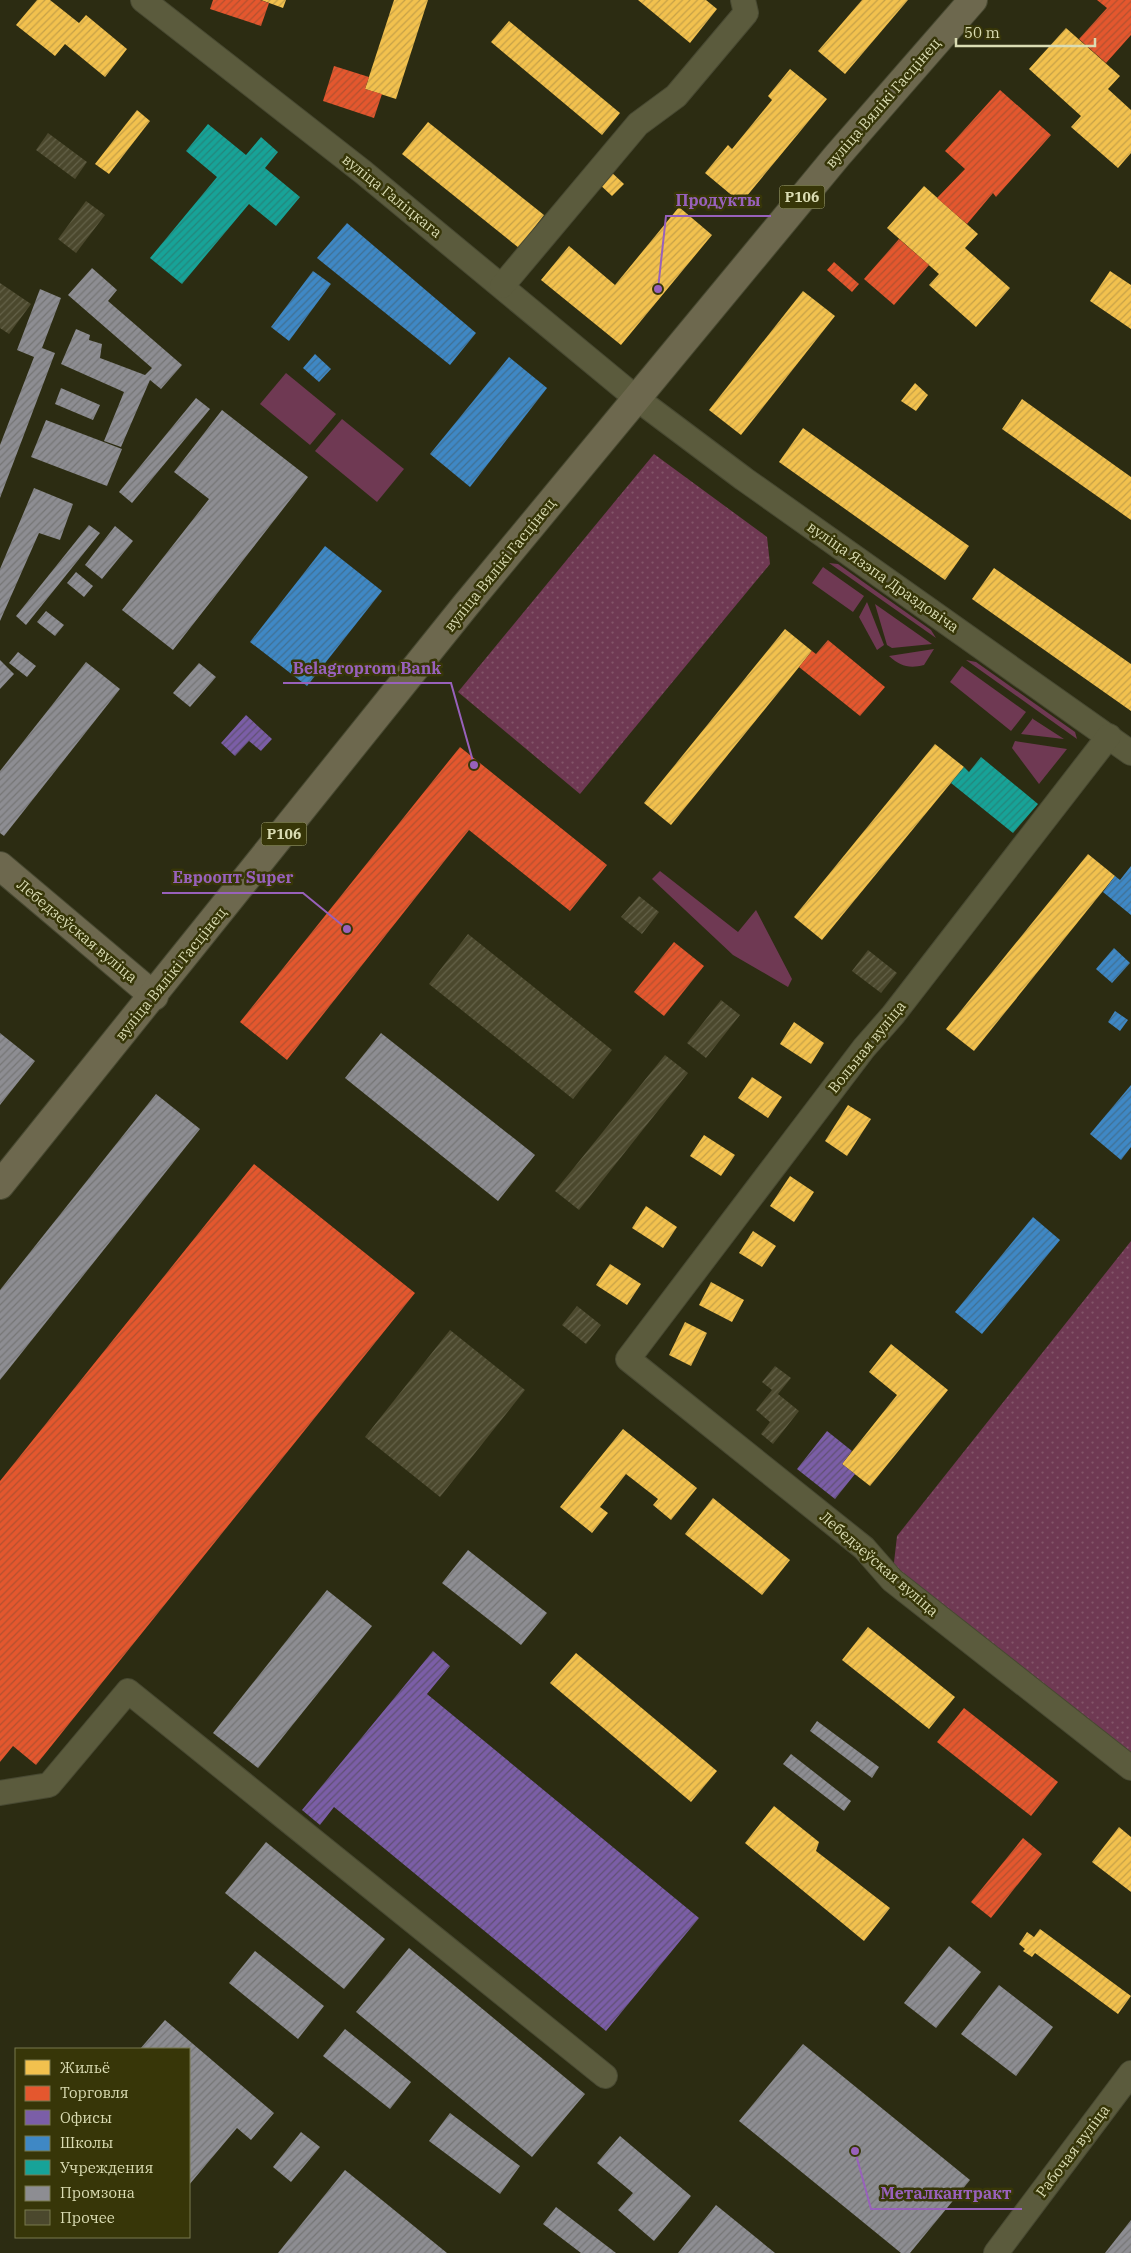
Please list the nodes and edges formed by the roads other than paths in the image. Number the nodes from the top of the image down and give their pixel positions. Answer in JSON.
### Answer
{"nodes":[{"id":1,"x":143,"y":0,"type":"edge"},
{"id":2,"x":743,"y":0,"type":"edge"},
{"id":3,"x":973,"y":0,"type":"edge"},
{"id":4,"x":502,"y":286,"type":"junction"},
{"id":5,"x":636,"y":398,"type":"junction"},
{"id":6,"x":1110,"y":736,"type":"junction"},
{"id":7,"x":1131,"y":753,"type":"edge"},
{"id":8,"x":0,"y":866,"type":"edge"},
{"id":9,"x":154,"y":996,"type":"junction"},
{"id":10,"x":0,"y":1185,"type":"edge"},
{"id":11,"x":628,"y":1359,"type":"joint"},
{"id":12,"x":1131,"y":1768,"type":"edge"},
{"id":13,"x":0,"y":1793,"type":"edge"},
{"id":14,"x":1131,"y":2073,"type":"edge"},
{"id":15,"x":605,"y":2076,"type":"dead end"},
{"id":16,"x":996,"y":2253,"type":"edge"}],
"edges":[{"from":1,"to":4,"type":"street","name":"вуліца Галіцкага"},
{"from":2,"to":4,"type":"street"},
{"from":3,"to":5,"type":"main road","name":"вуліца Вялікі Гасцінец","number":"Р106"},
{"from":4,"to":5,"type":"street","name":"вуліца Галіцкага"},
{"from":5,"to":6,"type":"street","name":"вуліца Язэпа Драздовіча"},
{"from":5,"to":9,"type":"main road","name":"вуліца Вялікі Гасцінец","number":"Р106"},
{"from":6,"to":7,"type":"street","name":"вуліца Язэпа Драздовіча"},
{"from":6,"to":11,"type":"street","name":"Вольная вуліца"},
{"from":8,"to":9,"type":"main road","name":"Лебедзеўская вуліца"},
{"from":9,"to":10,"type":"main road","name":"вуліца Вялікі Гасцінец","number":"Р106"},
{"from":11,"to":12,"type":"street","name":"Лебедзеўская вуліца"},
{"from":13,"to":15,"type":"street"},
{"from":14,"to":16,"type":"street","name":"Рабочая вуліца"}]}
